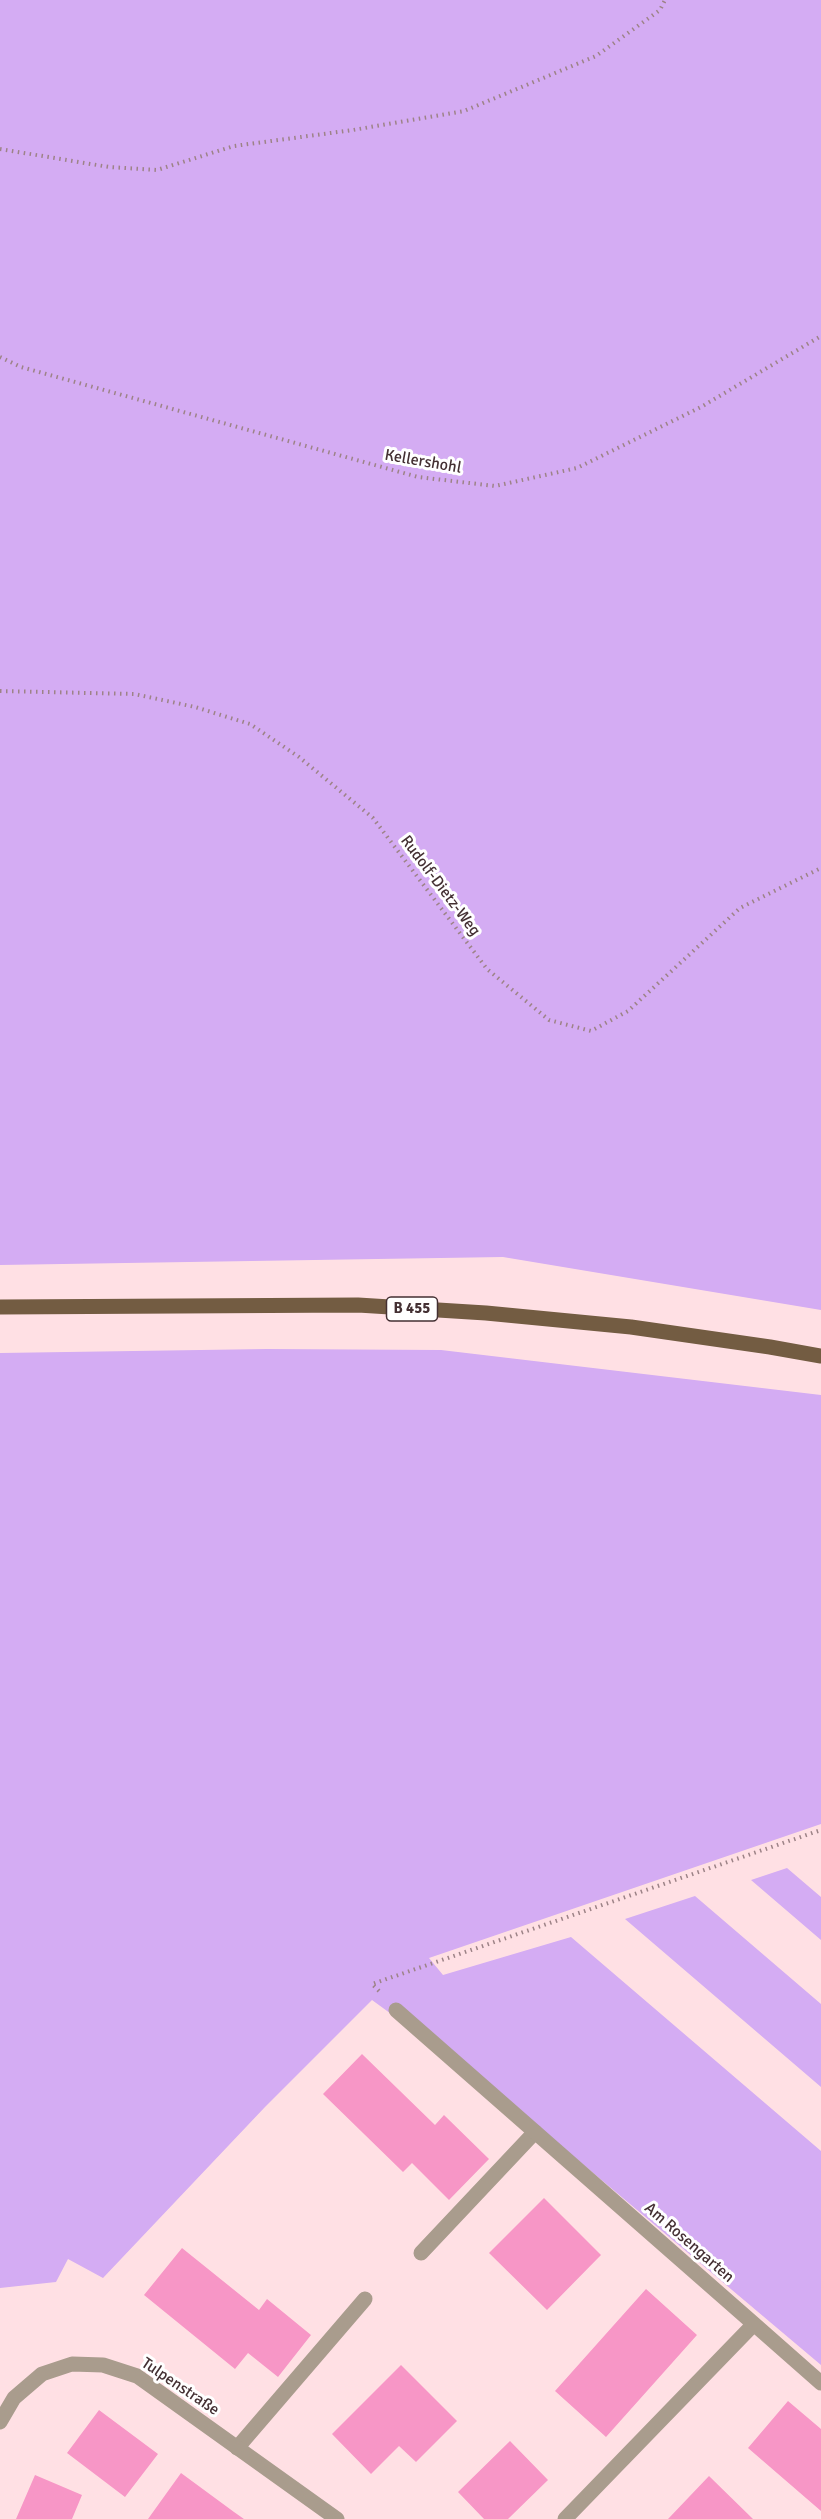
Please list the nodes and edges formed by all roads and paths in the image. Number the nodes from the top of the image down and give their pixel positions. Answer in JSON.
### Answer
{"nodes":[{"id":1,"x":665,"y":0,"type":"edge"},
{"id":2,"x":0,"y":149,"type":"edge"},
{"id":3,"x":821,"y":336,"type":"edge"},
{"id":4,"x":0,"y":357,"type":"edge"},
{"id":5,"x":0,"y":691,"type":"edge"},
{"id":6,"x":821,"y":868,"type":"edge"},
{"id":7,"x":0,"y":1307,"type":"edge"},
{"id":8,"x":821,"y":1356,"type":"edge"},
{"id":9,"x":821,"y":1830,"type":"edge"},
{"id":10,"x":396,"y":2010,"type":"joint"},
{"id":11,"x":535,"y":2132,"type":"junction"},
{"id":12,"x":421,"y":2253,"type":"dead end"},
{"id":13,"x":365,"y":2299,"type":"dead end"},
{"id":14,"x":754,"y":2324,"type":"junction"},
{"id":15,"x":821,"y":2384,"type":"edge"},
{"id":16,"x":0,"y":2422,"type":"edge"},
{"id":17,"x":237,"y":2448,"type":"junction"},
{"id":18,"x":337,"y":2519,"type":"edge"},
{"id":19,"x":565,"y":2519,"type":"edge"}],
"edges":[{"from":1,"to":2,"type":"path"},
{"from":3,"to":4,"type":"path","name":"Kellershohl"},
{"from":5,"to":6,"type":"path","name":"Rudolf-Dietz-Weg"},
{"from":7,"to":8,"type":"main road","number":"B 455"},
{"from":9,"to":10,"type":"path"},
{"from":10,"to":11,"type":"street","name":"Am Rosengarten"},
{"from":11,"to":12,"type":"street"},
{"from":11,"to":14,"type":"street","name":"Am Rosengarten"},
{"from":13,"to":17,"type":"street"},
{"from":14,"to":15,"type":"street","name":"Am Rosengarten"},
{"from":14,"to":19,"type":"street"},
{"from":16,"to":17,"type":"street","name":"Tulpenstraße"},
{"from":17,"to":18,"type":"street","name":"Tulpenstraße"}]}
